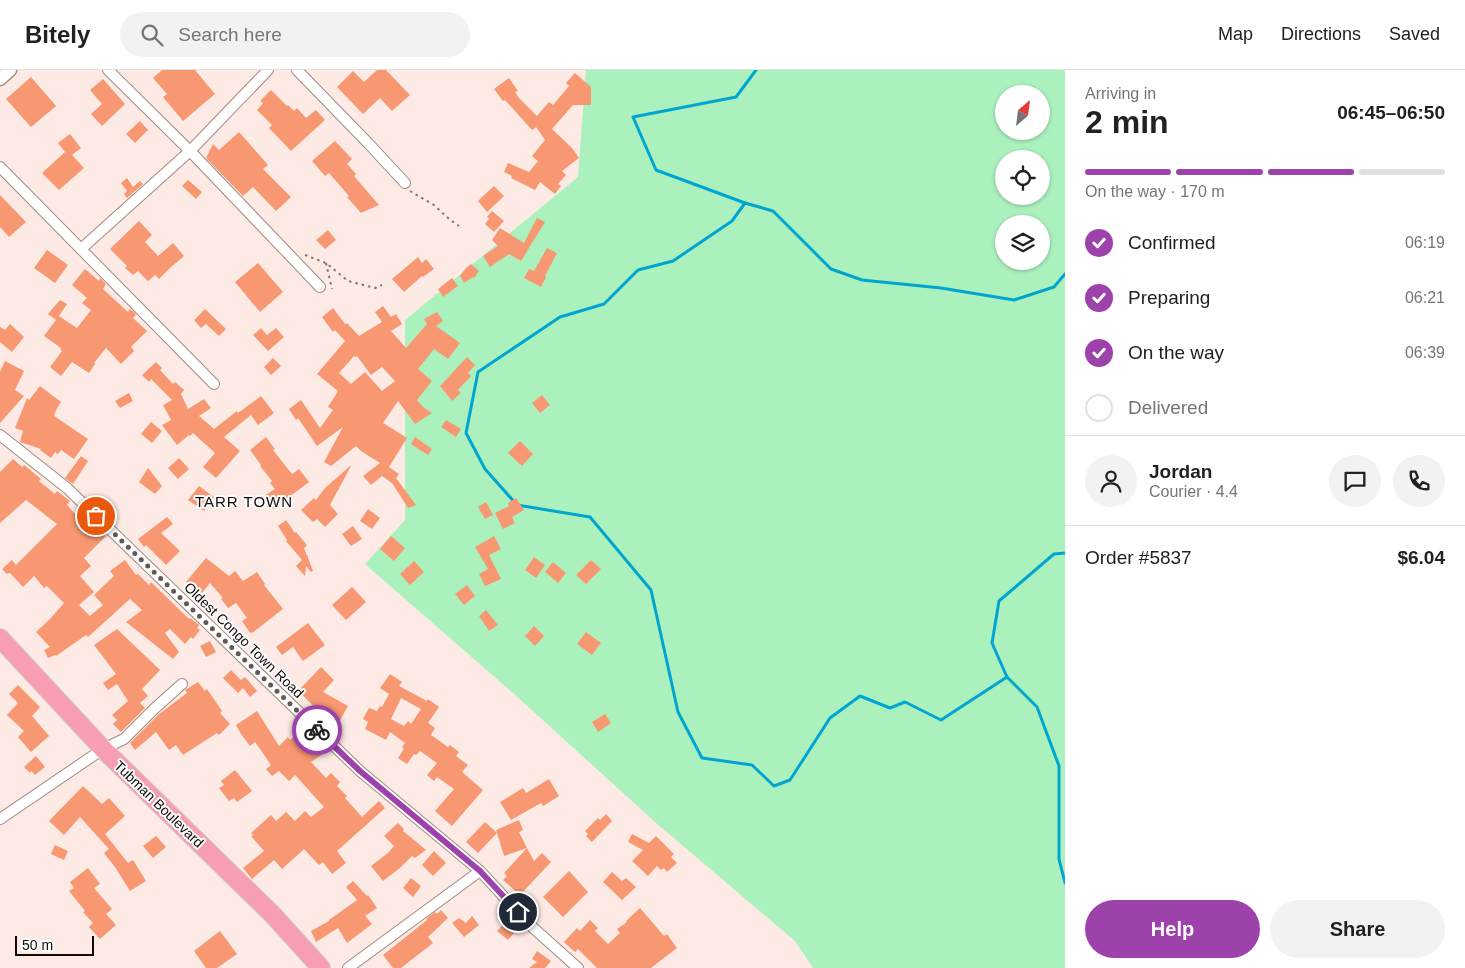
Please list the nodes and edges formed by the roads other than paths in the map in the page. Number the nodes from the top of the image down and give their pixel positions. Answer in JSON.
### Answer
{"nodes":[{"id":1,"x":10,"y":70,"type":"edge"},
{"id":2,"x":108,"y":70,"type":"edge"},
{"id":3,"x":268,"y":70,"type":"edge"},
{"id":4,"x":297,"y":70,"type":"edge"},
{"id":5,"x":0,"y":79,"type":"edge"},
{"id":6,"x":190,"y":151,"type":"junction"},
{"id":7,"x":0,"y":167,"type":"edge"},
{"id":8,"x":405,"y":183,"type":"dead end"},
{"id":9,"x":81,"y":249,"type":"junction"},
{"id":10,"x":320,"y":287,"type":"dead end"},
{"id":11,"x":214,"y":384,"type":"dead end"},
{"id":12,"x":0,"y":435,"type":"edge"},
{"id":13,"x":0,"y":638,"type":"edge"},
{"id":14,"x":182,"y":684,"type":"dead end"},
{"id":15,"x":103,"y":749,"type":"junction"},
{"id":16,"x":0,"y":819,"type":"edge"},
{"id":17,"x":480,"y":871,"type":"junction"},
{"id":18,"x":321,"y":968,"type":"edge"},
{"id":19,"x":348,"y":968,"type":"edge"},
{"id":20,"x":578,"y":968,"type":"edge"}],
"edges":[{"from":1,"to":5,"type":"street"},
{"from":2,"to":6,"type":"street"},
{"from":3,"to":6,"type":"street"},
{"from":4,"to":8,"type":"street"},
{"from":6,"to":9,"type":"street"},
{"from":6,"to":10,"type":"street"},
{"from":7,"to":9,"type":"street"},
{"from":9,"to":11,"type":"street"},
{"from":12,"to":17,"type":"street","name":"Oldest Congo Town Road"},
{"from":13,"to":15,"type":"highway","name":"Tubman Boulevard"},
{"from":14,"to":15,"type":"street"},
{"from":15,"to":16,"type":"street"},
{"from":15,"to":18,"type":"highway","name":"Tubman Boulevard"},
{"from":17,"to":19,"type":"street"},
{"from":17,"to":20,"type":"street","name":"Oldest Congo Town Road"}]}
